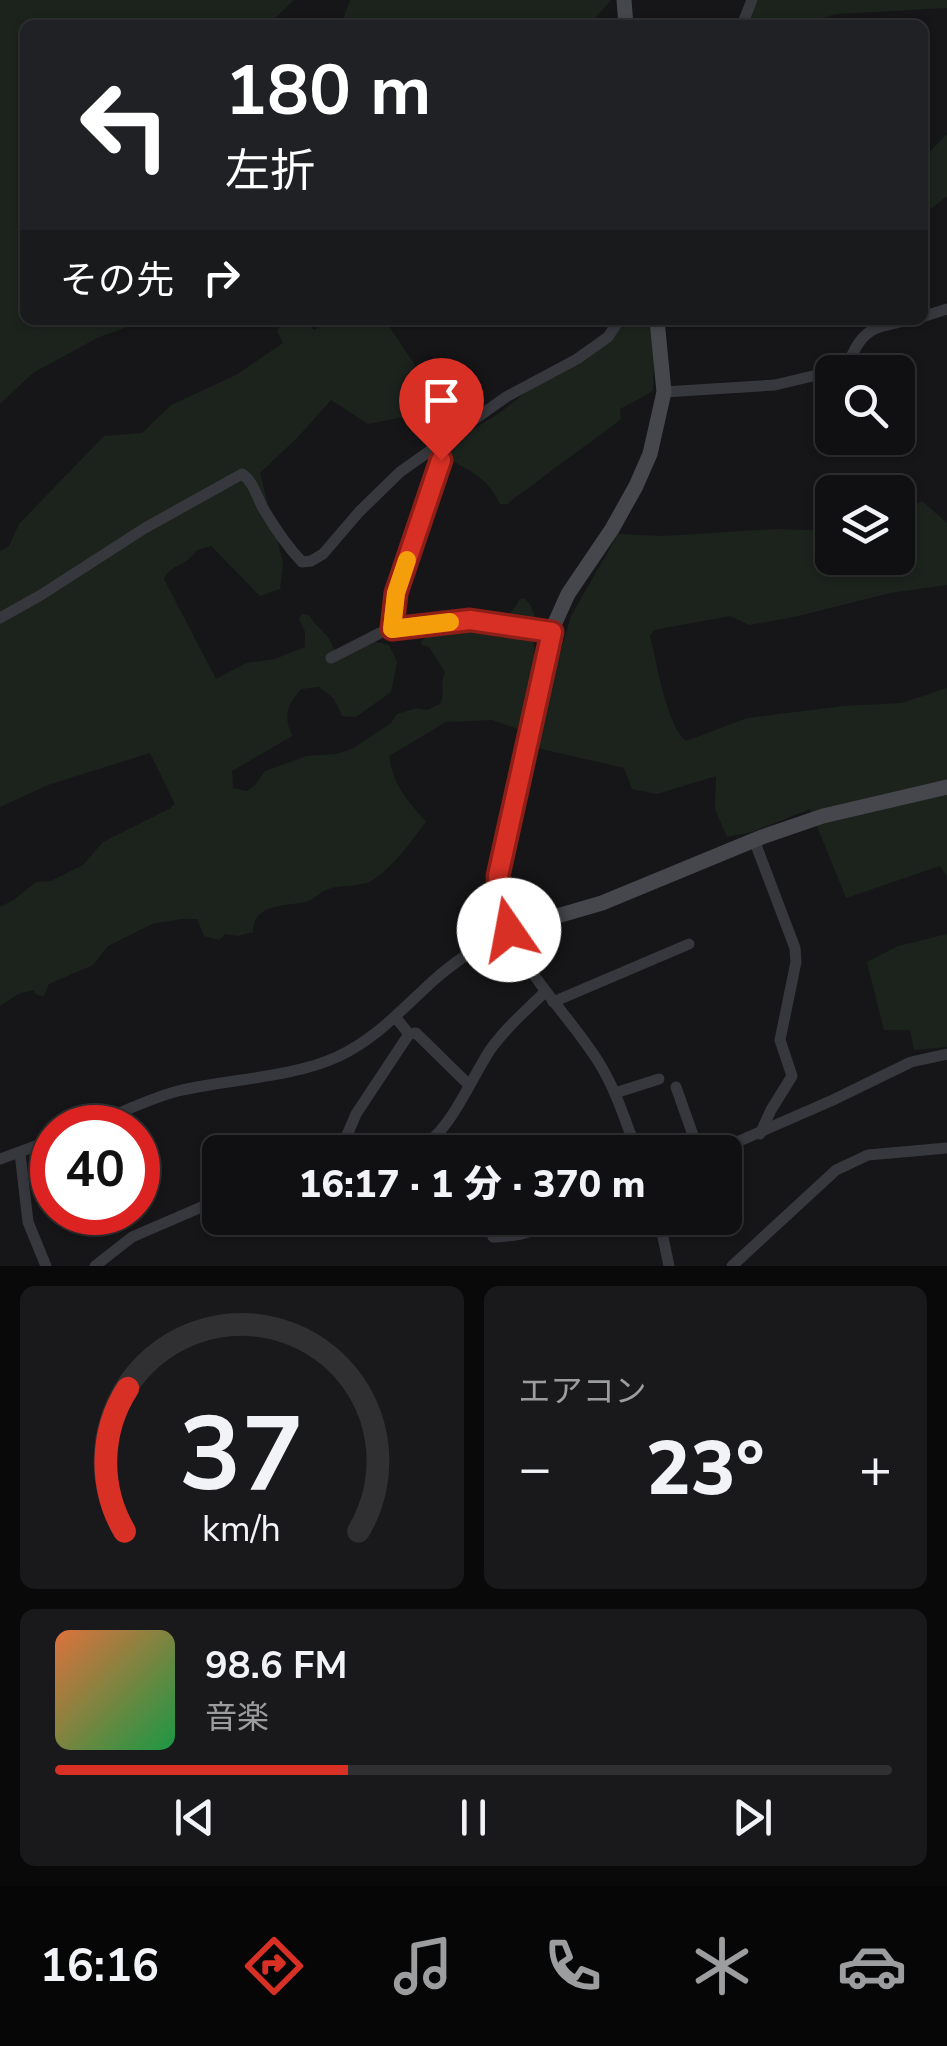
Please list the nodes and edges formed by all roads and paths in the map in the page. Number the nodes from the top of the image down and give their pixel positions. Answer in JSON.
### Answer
{"nodes":[{"id":1,"x":616,"y":325,"type":"edge"},
{"id":2,"x":657,"y":325,"type":"edge"},
{"id":3,"x":888,"y":325,"type":"edge"},
{"id":4,"x":664,"y":392,"type":"junction"},
{"id":5,"x":442,"y":442,"type":"junction"},
{"id":6,"x":0,"y":618,"type":"edge"},
{"id":7,"x":392,"y":629,"type":"junction"},
{"id":8,"x":552,"y":632,"type":"junction"},
{"id":9,"x":331,"y":658,"type":"dead end"},
{"id":10,"x":947,"y":787,"type":"edge"},
{"id":11,"x":754,"y":840,"type":"junction"},
{"id":12,"x":509,"y":930,"type":"junction"},
{"id":13,"x":688,"y":944,"type":"dead end"},
{"id":14,"x":549,"y":997,"type":"junction"},
{"id":15,"x":396,"y":1018,"type":"junction"},
{"id":16,"x":409,"y":1034,"type":"junction"},
{"id":17,"x":947,"y":1054,"type":"edge"},
{"id":18,"x":659,"y":1079,"type":"dead end"},
{"id":19,"x":469,"y":1085,"type":"junction"},
{"id":20,"x":676,"y":1087,"type":"dead end"},
{"id":21,"x":615,"y":1092,"type":"junction"},
{"id":22,"x":142,"y":1105,"type":"edge"},
{"id":23,"x":760,"y":1134,"type":"junction"},
{"id":24,"x":347,"y":1135,"type":"edge"},
{"id":25,"x":435,"y":1135,"type":"edge"},
{"id":26,"x":631,"y":1135,"type":"edge"},
{"id":27,"x":693,"y":1135,"type":"edge"},
{"id":28,"x":742,"y":1141,"type":"edge"},
{"id":29,"x":947,"y":1148,"type":"edge"},
{"id":30,"x":30,"y":1149,"type":"edge"},
{"id":31,"x":20,"y":1153,"type":"junction"},
{"id":32,"x":0,"y":1159,"type":"edge"},
{"id":33,"x":202,"y":1206,"type":"edge"},
{"id":34,"x":510,"y":1235,"type":"edge"},
{"id":35,"x":663,"y":1235,"type":"edge"},
{"id":36,"x":493,"y":1237,"type":"dead end"},
{"id":37,"x":46,"y":1266,"type":"edge"},
{"id":38,"x":95,"y":1266,"type":"edge"},
{"id":39,"x":669,"y":1266,"type":"edge"},
{"id":40,"x":732,"y":1266,"type":"edge"}],
"edges":[{"from":1,"to":5,"type":"street"},
{"from":2,"to":4,"type":"street"},
{"from":3,"to":4,"type":"street"},
{"from":4,"to":8,"type":"street"},
{"from":5,"to":6,"type":"street"},
{"from":5,"to":7,"type":"street"},
{"from":7,"to":8,"type":"street"},
{"from":7,"to":9,"type":"street"},
{"from":8,"to":12,"type":"street"},
{"from":10,"to":11,"type":"street"},
{"from":11,"to":12,"type":"street"},
{"from":11,"to":23,"type":"street"},
{"from":12,"to":14,"type":"street"},
{"from":12,"to":15,"type":"street"},
{"from":13,"to":14,"type":"street"},
{"from":14,"to":19,"type":"street"},
{"from":14,"to":21,"type":"street"},
{"from":15,"to":16,"type":"street"},
{"from":15,"to":22,"type":"street"},
{"from":16,"to":19,"type":"street"},
{"from":16,"to":24,"type":"street"},
{"from":17,"to":23,"type":"street"},
{"from":18,"to":21,"type":"street"},
{"from":19,"to":25,"type":"street"},
{"from":20,"to":27,"type":"street"},
{"from":21,"to":26,"type":"street"},
{"from":23,"to":28,"type":"street"},
{"from":29,"to":40,"type":"street"},
{"from":30,"to":31,"type":"street"},
{"from":31,"to":32,"type":"street"},
{"from":31,"to":37,"type":"street"},
{"from":33,"to":38,"type":"street"},
{"from":34,"to":36,"type":"street"},
{"from":35,"to":39,"type":"street"}]}
